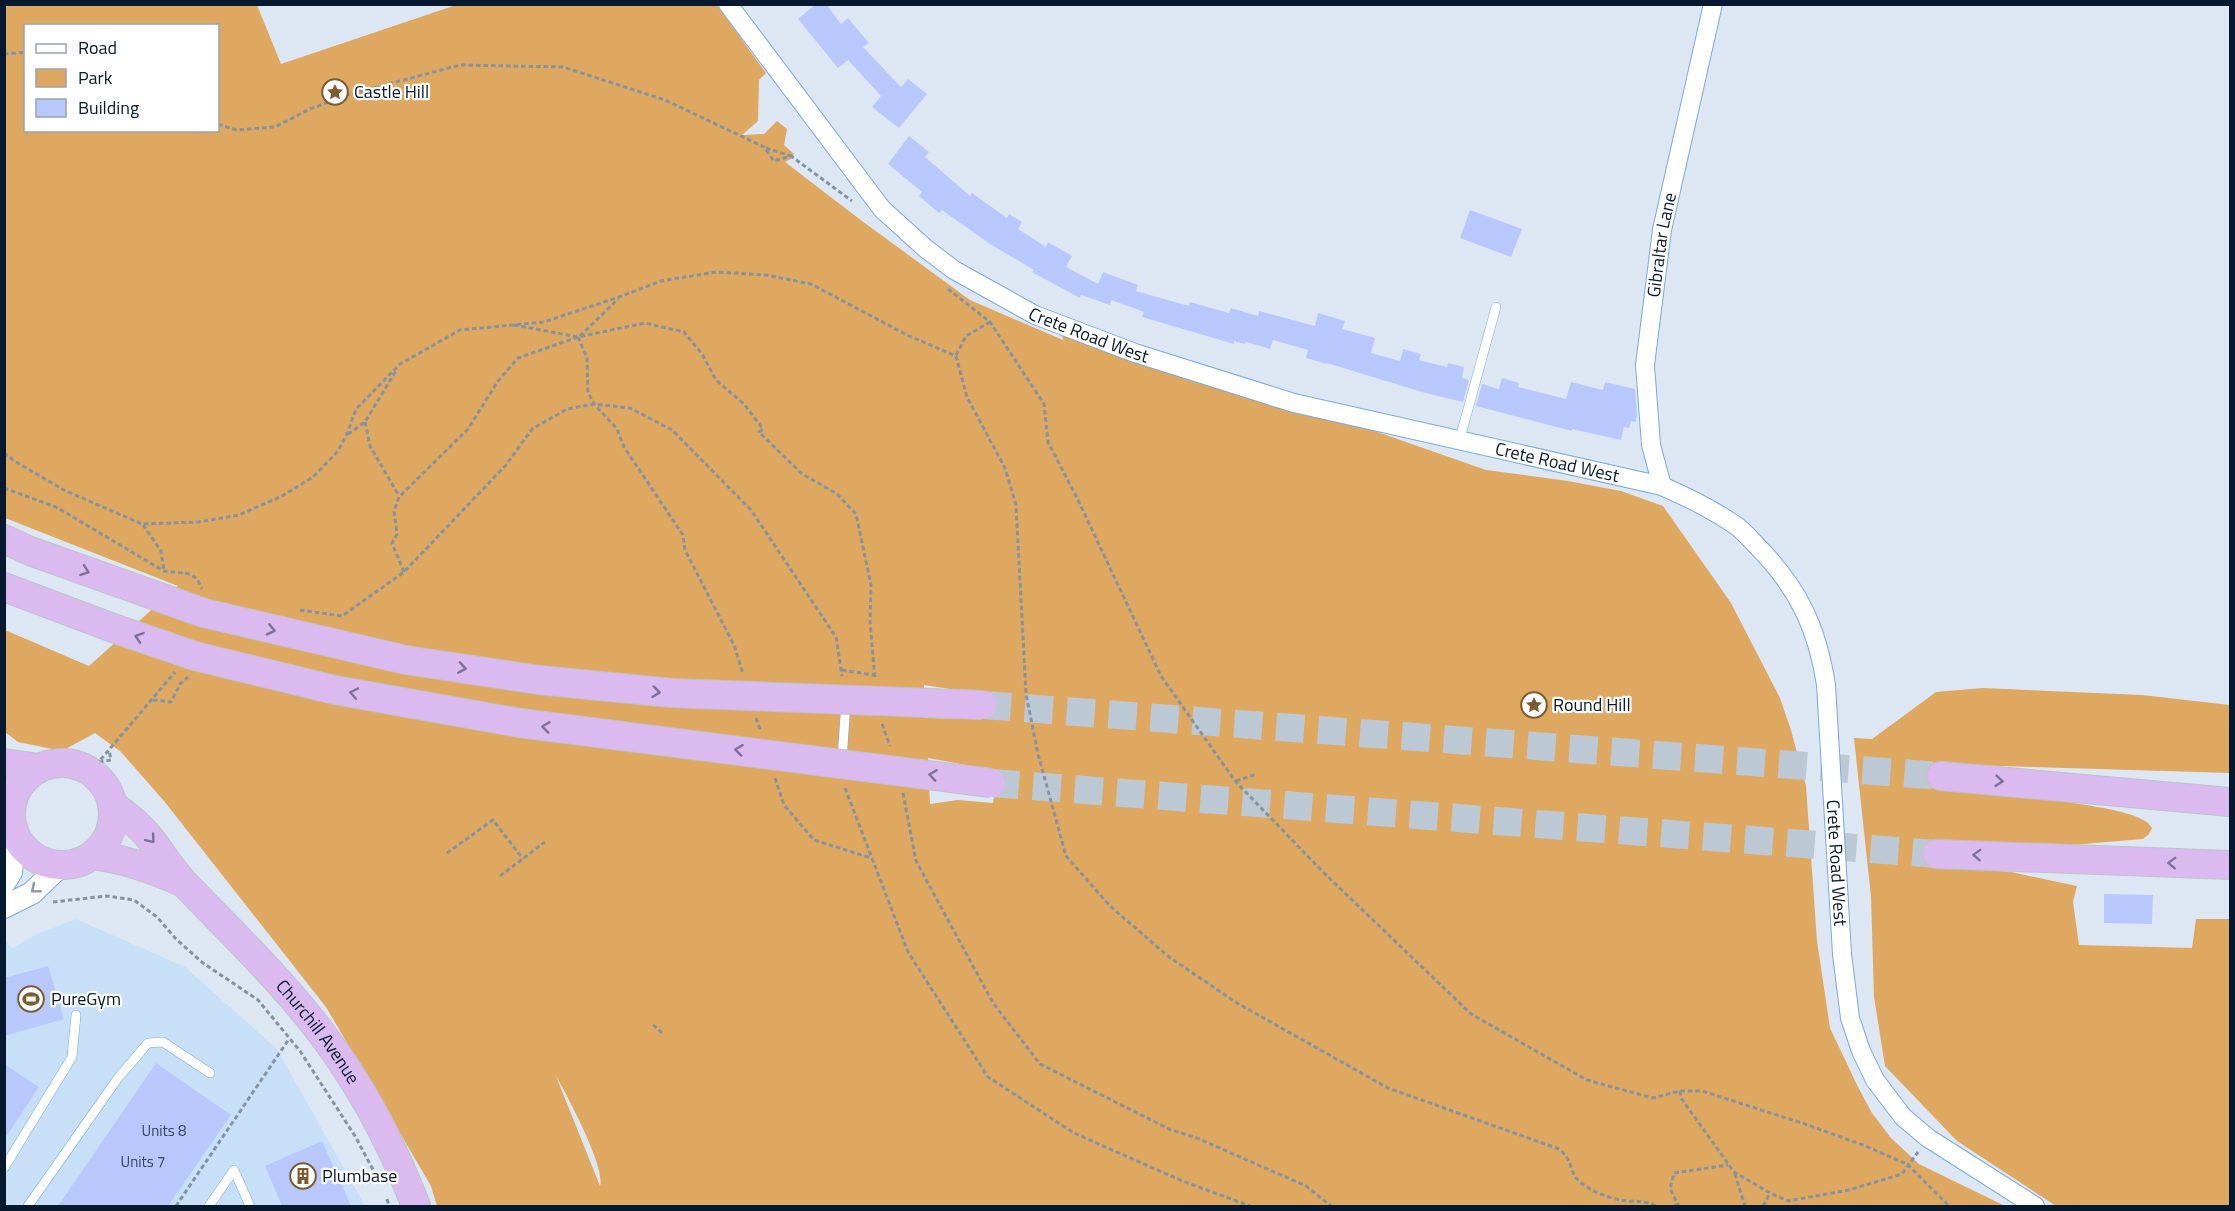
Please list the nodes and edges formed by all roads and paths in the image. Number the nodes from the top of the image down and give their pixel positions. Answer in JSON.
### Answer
{"nodes":[{"id":1,"x":728,"y":4,"type":"edge"},
{"id":2,"x":1713,"y":4,"type":"edge"},
{"id":3,"x":24,"y":52,"type":"edge"},
{"id":4,"x":4,"y":54,"type":"edge"},
{"id":5,"x":219,"y":124,"type":"edge"},
{"id":6,"x":764,"y":147,"type":"junction"},
{"id":7,"x":791,"y":156,"type":"junction"},
{"id":8,"x":857,"y":205,"type":"dead end"},
{"id":9,"x":940,"y":281,"type":"dead end"},
{"id":10,"x":619,"y":297,"type":"junction"},
{"id":11,"x":1496,"y":308,"type":"dead end"},
{"id":12,"x":990,"y":322,"type":"junction"},
{"id":13,"x":509,"y":324,"type":"junction"},
{"id":14,"x":578,"y":337,"type":"junction"},
{"id":15,"x":956,"y":356,"type":"junction"},
{"id":16,"x":400,"y":364,"type":"junction"},
{"id":17,"x":365,"y":422,"type":"junction"},
{"id":18,"x":347,"y":434,"type":"junction"},
{"id":19,"x":1459,"y":442,"type":"junction"},
{"id":20,"x":4,"y":453,"type":"edge"},
{"id":21,"x":1662,"y":486,"type":"junction"},
{"id":22,"x":4,"y":488,"type":"edge"},
{"id":23,"x":399,"y":497,"type":"dead end"},
{"id":24,"x":142,"y":524,"type":"junction"},
{"id":25,"x":4,"y":539,"type":"edge"},
{"id":26,"x":164,"y":571,"type":"junction"},
{"id":27,"x":404,"y":572,"type":"dead end"},
{"id":28,"x":4,"y":587,"type":"edge"},
{"id":29,"x":204,"y":592,"type":"dead end"},
{"id":30,"x":296,"y":610,"type":"dead end"},
{"id":31,"x":178,"y":670,"type":"dead end"},
{"id":32,"x":843,"y":670,"type":"dead end"},
{"id":33,"x":874,"y":675,"type":"dead end"},
{"id":34,"x":744,"y":680,"type":"dead end"},
{"id":35,"x":847,"y":700,"type":"junction"},
{"id":36,"x":983,"y":705,"type":"tunnel mouth"},
{"id":37,"x":755,"y":714,"type":"dead end"},
{"id":38,"x":762,"y":737,"type":"dead end"},
{"id":39,"x":109,"y":750,"type":"junction"},
{"id":40,"x":4,"y":762,"type":"edge"},
{"id":41,"x":842,"y":763,"type":"junction"},
{"id":42,"x":95,"y":767,"type":"junction"},
{"id":43,"x":39,"y":768,"type":"junction"},
{"id":44,"x":773,"y":771,"type":"dead end"},
{"id":45,"x":1257,"y":774,"type":"dead end"},
{"id":46,"x":1941,"y":776,"type":"tunnel mouth"},
{"id":47,"x":1235,"y":781,"type":"junction"},
{"id":48,"x":991,"y":783,"type":"tunnel mouth"},
{"id":49,"x":2225,"y":801,"type":"edge"},
{"id":50,"x":112,"y":804,"type":"junction"},
{"id":51,"x":10,"y":825,"type":"edge"},
{"id":52,"x":545,"y":842,"type":"dead end"},
{"id":53,"x":447,"y":854,"type":"dead end"},
{"id":54,"x":1937,"y":854,"type":"tunnel mouth"},
{"id":55,"x":93,"y":855,"type":"junction"},
{"id":56,"x":872,"y":858,"type":"dead end"},
{"id":57,"x":523,"y":859,"type":"junction"},
{"id":58,"x":61,"y":865,"type":"junction"},
{"id":59,"x":2230,"y":865,"type":"edge"},
{"id":60,"x":500,"y":876,"type":"dead end"},
{"id":61,"x":182,"y":882,"type":"junction"},
{"id":62,"x":4,"y":883,"type":"edge"},
{"id":63,"x":51,"y":902,"type":"dead end"},
{"id":64,"x":4,"y":907,"type":"edge"},
{"id":65,"x":76,"y":1015,"type":"dead end"},
{"id":66,"x":653,"y":1025,"type":"dead end"},
{"id":67,"x":662,"y":1033,"type":"dead end"},
{"id":68,"x":290,"y":1039,"type":"junction"},
{"id":69,"x":210,"y":1073,"type":"dead end"},
{"id":70,"x":1680,"y":1091,"type":"junction"},
{"id":71,"x":1917,"y":1154,"type":"dead end"},
{"id":72,"x":1908,"y":1164,"type":"junction"},
{"id":73,"x":1728,"y":1165,"type":"junction"},
{"id":74,"x":4,"y":1168,"type":"edge"},
{"id":75,"x":1734,"y":1172,"type":"junction"},
{"id":76,"x":383,"y":1187,"type":"dead end"},
{"id":77,"x":1770,"y":1193,"type":"junction"},
{"id":78,"x":386,"y":1197,"type":"dead end"},
{"id":79,"x":28,"y":1206,"type":"edge"},
{"id":80,"x":176,"y":1206,"type":"edge"},
{"id":81,"x":209,"y":1206,"type":"edge"},
{"id":82,"x":250,"y":1206,"type":"edge"},
{"id":83,"x":389,"y":1206,"type":"edge"},
{"id":84,"x":416,"y":1206,"type":"edge"},
{"id":85,"x":1656,"y":1206,"type":"edge"},
{"id":86,"x":1675,"y":1206,"type":"edge"},
{"id":87,"x":1745,"y":1206,"type":"edge"},
{"id":88,"x":1763,"y":1206,"type":"edge"},
{"id":89,"x":1949,"y":1206,"type":"edge"},
{"id":90,"x":2035,"y":1206,"type":"edge"}],
"edges":[{"from":1,"to":19,"type":"street","name":"Crete Road West"},
{"from":2,"to":21,"type":"street","name":"Gibraltar Lane"},
{"from":3,"to":4,"type":"path"},
{"from":5,"to":6,"type":"path"},
{"from":6,"to":7,"type":"path"},
{"from":6,"to":7,"type":"path"},
{"from":7,"to":8,"type":"path"},
{"from":9,"to":12,"type":"path"},
{"from":10,"to":13,"type":"path"},
{"from":10,"to":14,"type":"path"},
{"from":10,"to":15,"type":"path"},
{"from":11,"to":19,"type":"lane"},
{"from":12,"to":15,"type":"path"},
{"from":12,"to":47,"type":"path"},
{"from":13,"to":14,"type":"path"},
{"from":13,"to":16,"type":"path"},
{"from":14,"to":34,"type":"path"},
{"from":15,"to":85,"type":"path"},
{"from":16,"to":17,"type":"path"},
{"from":16,"to":18,"type":"path"},
{"from":17,"to":18,"type":"path"},
{"from":17,"to":23,"type":"path"},
{"from":18,"to":24,"type":"path"},
{"from":19,"to":21,"type":"street","name":"Crete Road West"},
{"from":20,"to":24,"type":"path"},
{"from":21,"to":90,"type":"street","name":"Crete Road West"},
{"from":22,"to":26,"type":"path"},
{"from":24,"to":26,"type":"path"},
{"from":25,"to":35,"type":"highway","one_way":true,"bridge":true},
{"from":26,"to":29,"type":"path"},
{"from":27,"to":30,"type":"path"},
{"from":41,"to":28,"type":"highway","one_way":true,"bridge":true},
{"from":31,"to":39,"type":"path"},
{"from":32,"to":33,"type":"path"},
{"from":35,"to":36,"type":"highway","bridge":true},
{"from":35,"to":41,"type":"lane"},
{"from":37,"to":38,"type":"path"},
{"from":39,"to":42,"type":"path"},
{"from":39,"to":42,"type":"path"},
{"from":40,"to":43,"type":"highway"},
{"from":48,"to":41,"type":"highway","one_way":true,"bridge":true},
{"from":42,"to":43,"type":"highway"},
{"from":42,"to":50,"type":"highway"},
{"from":43,"to":51,"type":"highway"},
{"from":44,"to":56,"type":"path"},
{"from":45,"to":47,"type":"path"},
{"from":46,"to":49,"type":"highway","one_way":true},
{"from":47,"to":70,"type":"path"},
{"from":50,"to":55,"type":"highway"},
{"from":50,"to":61,"type":"highway","name":"Churchill Avenue","one_way":true},
{"from":51,"to":58,"type":"highway"},
{"from":51,"to":62,"type":"street"},
{"from":52,"to":57,"type":"path"},
{"from":53,"to":57,"type":"path"},
{"from":59,"to":54,"type":"highway","one_way":true},
{"from":55,"to":58,"type":"highway"},
{"from":55,"to":61,"type":"highway","name":"Churchill Avenue"},
{"from":57,"to":60,"type":"path"},
{"from":58,"to":64,"type":"street","one_way":true},
{"from":61,"to":84,"type":"highway","name":"Churchill Avenue"},
{"from":63,"to":68,"type":"path"},
{"from":65,"to":74,"type":"lane"},
{"from":66,"to":67,"type":"path"},
{"from":68,"to":76,"type":"path"},
{"from":68,"to":80,"type":"path"},
{"from":69,"to":79,"type":"lane"},
{"from":70,"to":72,"type":"path"},
{"from":70,"to":73,"type":"path"},
{"from":71,"to":72,"type":"path"},
{"from":72,"to":77,"type":"path"},
{"from":72,"to":89,"type":"path"},
{"from":73,"to":75,"type":"path"},
{"from":73,"to":86,"type":"path"},
{"from":75,"to":77,"type":"path"},
{"from":75,"to":87,"type":"path"},
{"from":77,"to":88,"type":"path"},
{"from":78,"to":83,"type":"path"},
{"from":81,"to":82,"type":"lane"}]}
